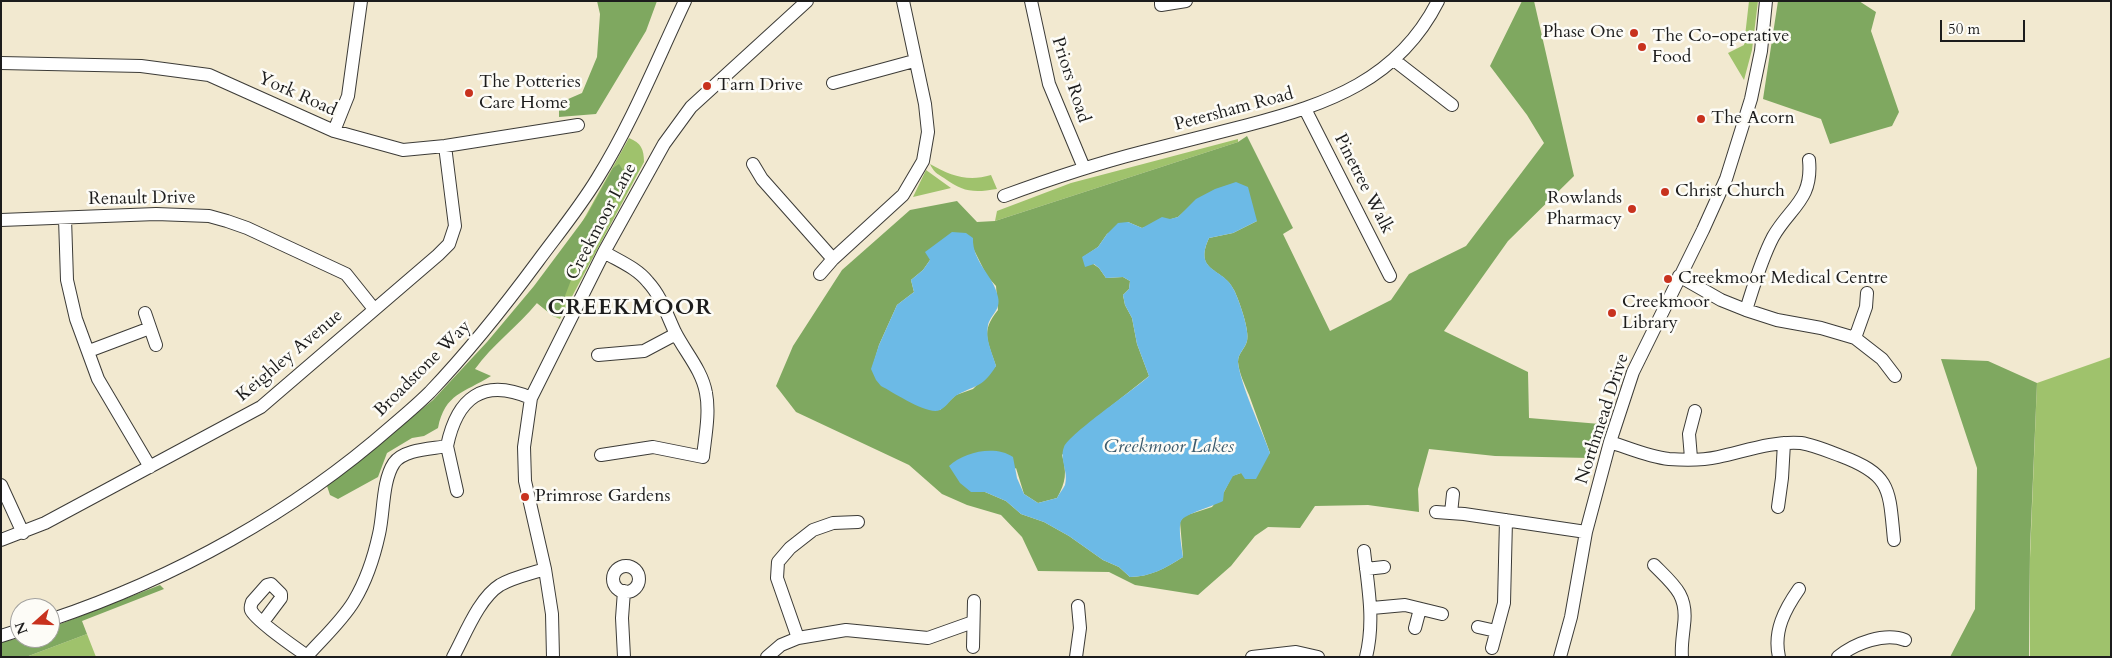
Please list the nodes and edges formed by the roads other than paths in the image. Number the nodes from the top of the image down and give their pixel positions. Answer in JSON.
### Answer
{"nodes":[{"id":1,"x":361,"y":1,"type":"edge"},
{"id":2,"x":685,"y":1,"type":"edge"},
{"id":3,"x":807,"y":1,"type":"edge"},
{"id":4,"x":903,"y":1,"type":"edge"},
{"id":5,"x":1031,"y":1,"type":"edge"},
{"id":6,"x":1161,"y":1,"type":"edge"},
{"id":7,"x":1186,"y":1,"type":"edge"},
{"id":8,"x":1438,"y":1,"type":"edge"},
{"id":9,"x":1766,"y":1,"type":"edge"},
{"id":10,"x":1394,"y":60,"type":"junction"},
{"id":11,"x":914,"y":61,"type":"junction"},
{"id":12,"x":1,"y":63,"type":"edge"},
{"id":13,"x":833,"y":83,"type":"dead end"},
{"id":14,"x":1452,"y":105,"type":"dead end"},
{"id":15,"x":1305,"y":109,"type":"junction"},
{"id":16,"x":578,"y":125,"type":"dead end"},
{"id":17,"x":334,"y":131,"type":"junction"},
{"id":18,"x":445,"y":146,"type":"junction"},
{"id":19,"x":1809,"y":160,"type":"dead end"},
{"id":20,"x":753,"y":164,"type":"dead end"},
{"id":21,"x":1084,"y":168,"type":"junction"},
{"id":22,"x":1004,"y":196,"type":"dead end"},
{"id":23,"x":65,"y":218,"type":"junction"},
{"id":24,"x":1,"y":220,"type":"edge"},
{"id":25,"x":604,"y":252,"type":"junction"},
{"id":26,"x":833,"y":259,"type":"junction"},
{"id":27,"x":820,"y":274,"type":"dead end"},
{"id":28,"x":1390,"y":276,"type":"dead end"},
{"id":29,"x":1679,"y":276,"type":"junction"},
{"id":30,"x":1867,"y":293,"type":"dead end"},
{"id":31,"x":374,"y":309,"type":"junction"},
{"id":32,"x":1746,"y":310,"type":"junction"},
{"id":33,"x":145,"y":313,"type":"dead end"},
{"id":34,"x":150,"y":328,"type":"junction"},
{"id":35,"x":676,"y":334,"type":"junction"},
{"id":36,"x":1855,"y":338,"type":"junction"},
{"id":37,"x":156,"y":345,"type":"dead end"},
{"id":38,"x":89,"y":351,"type":"junction"},
{"id":39,"x":598,"y":355,"type":"dead end"},
{"id":40,"x":1895,"y":376,"type":"dead end"},
{"id":41,"x":531,"y":398,"type":"junction"},
{"id":42,"x":1695,"y":411,"type":"dead end"},
{"id":43,"x":1610,"y":442,"type":"junction"},
{"id":44,"x":1784,"y":443,"type":"junction"},
{"id":45,"x":447,"y":446,"type":"junction"},
{"id":46,"x":601,"y":455,"type":"dead end"},
{"id":47,"x":1691,"y":458,"type":"junction"},
{"id":48,"x":150,"y":467,"type":"junction"},
{"id":49,"x":1,"y":484,"type":"edge"},
{"id":50,"x":457,"y":491,"type":"dead end"},
{"id":51,"x":1453,"y":494,"type":"dead end"},
{"id":52,"x":1778,"y":507,"type":"dead end"},
{"id":53,"x":1436,"y":512,"type":"dead end"},
{"id":54,"x":1451,"y":513,"type":"junction"},
{"id":55,"x":1506,"y":520,"type":"junction"},
{"id":56,"x":858,"y":522,"type":"dead end"},
{"id":57,"x":1586,"y":532,"type":"junction"},
{"id":58,"x":23,"y":533,"type":"junction"},
{"id":59,"x":1,"y":540,"type":"edge"},
{"id":60,"x":1894,"y":540,"type":"dead end"},
{"id":61,"x":1364,"y":551,"type":"dead end"},
{"id":62,"x":1384,"y":566,"type":"dead end"},
{"id":63,"x":1654,"y":566,"type":"dead end"},
{"id":64,"x":1366,"y":569,"type":"junction"},
{"id":65,"x":545,"y":570,"type":"junction"},
{"id":66,"x":1799,"y":589,"type":"dead end"},
{"id":67,"x":624,"y":591,"type":"dead end"},
{"id":68,"x":974,"y":601,"type":"dead end"},
{"id":69,"x":1078,"y":606,"type":"dead end"},
{"id":70,"x":1372,"y":608,"type":"junction"},
{"id":71,"x":1420,"y":609,"type":"junction"},
{"id":72,"x":1442,"y":614,"type":"dead end"},
{"id":73,"x":60,"y":617,"type":"edge"},
{"id":74,"x":263,"y":622,"type":"dead end"},
{"id":75,"x":973,"y":622,"type":"junction"},
{"id":76,"x":1478,"y":627,"type":"dead end"},
{"id":77,"x":1415,"y":628,"type":"dead end"},
{"id":78,"x":1496,"y":631,"type":"junction"},
{"id":79,"x":798,"y":638,"type":"junction"},
{"id":80,"x":1905,"y":640,"type":"dead end"},
{"id":81,"x":973,"y":647,"type":"dead end"},
{"id":82,"x":1492,"y":648,"type":"dead end"},
{"id":83,"x":1843,"y":653,"type":"edge"},
{"id":84,"x":1256,"y":656,"type":"edge"},
{"id":85,"x":307,"y":657,"type":"edge"},
{"id":86,"x":453,"y":657,"type":"edge"},
{"id":87,"x":553,"y":657,"type":"edge"},
{"id":88,"x":624,"y":657,"type":"edge"},
{"id":89,"x":767,"y":657,"type":"edge"},
{"id":90,"x":1076,"y":657,"type":"edge"},
{"id":91,"x":1318,"y":657,"type":"edge"},
{"id":92,"x":1366,"y":657,"type":"edge"},
{"id":93,"x":1560,"y":657,"type":"edge"},
{"id":94,"x":1682,"y":657,"type":"edge"},
{"id":95,"x":1779,"y":657,"type":"edge"}],
"edges":[{"from":1,"to":17,"type":"street"},
{"from":2,"to":73,"type":"street","name":"Broadstone Way"},
{"from":3,"to":25,"type":"street","name":"Creekmoor Lane"},
{"from":4,"to":11,"type":"street"},
{"from":5,"to":21,"type":"street","name":"Priors Road"},
{"from":6,"to":7,"type":"street"},
{"from":8,"to":10,"type":"street","name":"Petersham Road"},
{"from":9,"to":29,"type":"street","name":"Northmead Drive"},
{"from":10,"to":14,"type":"street"},
{"from":10,"to":15,"type":"street","name":"Petersham Road"},
{"from":11,"to":13,"type":"street"},
{"from":11,"to":26,"type":"street"},
{"from":12,"to":17,"type":"street","name":"York Road"},
{"from":15,"to":21,"type":"street","name":"Petersham Road"},
{"from":15,"to":28,"type":"street","name":"Pinetree Walk"},
{"from":16,"to":18,"type":"street","name":"York Road"},
{"from":17,"to":18,"type":"street","name":"York Road"},
{"from":18,"to":31,"type":"street","name":"Keighley Avenue"},
{"from":19,"to":32,"type":"street"},
{"from":20,"to":26,"type":"street"},
{"from":21,"to":22,"type":"street","name":"Petersham Road"},
{"from":23,"to":24,"type":"street","name":"Renault Drive"},
{"from":23,"to":31,"type":"street","name":"Renault Drive"},
{"from":23,"to":38,"type":"street"},
{"from":25,"to":35,"type":"street"},
{"from":25,"to":41,"type":"street","name":"Creekmoor Lane"},
{"from":26,"to":27,"type":"street"},
{"from":29,"to":32,"type":"street"},
{"from":29,"to":43,"type":"street","name":"Northmead Drive"},
{"from":30,"to":36,"type":"street"},
{"from":31,"to":48,"type":"street","name":"Keighley Avenue"},
{"from":32,"to":36,"type":"street"},
{"from":33,"to":34,"type":"street"},
{"from":34,"to":37,"type":"street"},
{"from":34,"to":38,"type":"street"},
{"from":35,"to":39,"type":"street"},
{"from":35,"to":46,"type":"street"},
{"from":36,"to":40,"type":"street"},
{"from":38,"to":48,"type":"street"},
{"from":41,"to":45,"type":"street"},
{"from":41,"to":65,"type":"street","name":"Creekmoor Lane"},
{"from":42,"to":47,"type":"street"},
{"from":43,"to":47,"type":"street"},
{"from":43,"to":57,"type":"street","name":"Northmead Drive"},
{"from":44,"to":47,"type":"street"},
{"from":44,"to":52,"type":"street"},
{"from":44,"to":60,"type":"street"},
{"from":45,"to":50,"type":"street"},
{"from":45,"to":85,"type":"street"},
{"from":48,"to":58,"type":"street","name":"Keighley Avenue"},
{"from":49,"to":58,"type":"street"},
{"from":51,"to":54,"type":"street"},
{"from":53,"to":54,"type":"street"},
{"from":54,"to":55,"type":"street"},
{"from":55,"to":57,"type":"street"},
{"from":55,"to":78,"type":"street"},
{"from":56,"to":79,"type":"street"},
{"from":57,"to":93,"type":"street","name":"Northmead Drive"},
{"from":58,"to":59,"type":"street","name":"Keighley Avenue"},
{"from":61,"to":64,"type":"street"},
{"from":62,"to":64,"type":"street"},
{"from":63,"to":94,"type":"street"},
{"from":64,"to":70,"type":"street"},
{"from":65,"to":86,"type":"street"},
{"from":65,"to":87,"type":"street","name":"Creekmoor Lane"},
{"from":66,"to":95,"type":"street"},
{"from":67,"to":88,"type":"street"},
{"from":68,"to":75,"type":"street"},
{"from":69,"to":90,"type":"street"},
{"from":70,"to":71,"type":"street"},
{"from":70,"to":92,"type":"street"},
{"from":71,"to":72,"type":"street"},
{"from":71,"to":77,"type":"street"},
{"from":74,"to":85,"type":"street"},
{"from":75,"to":79,"type":"street"},
{"from":75,"to":81,"type":"street"},
{"from":76,"to":78,"type":"street"},
{"from":78,"to":82,"type":"street"},
{"from":79,"to":89,"type":"street"},
{"from":80,"to":83,"type":"street"},
{"from":84,"to":91,"type":"street"}]}
